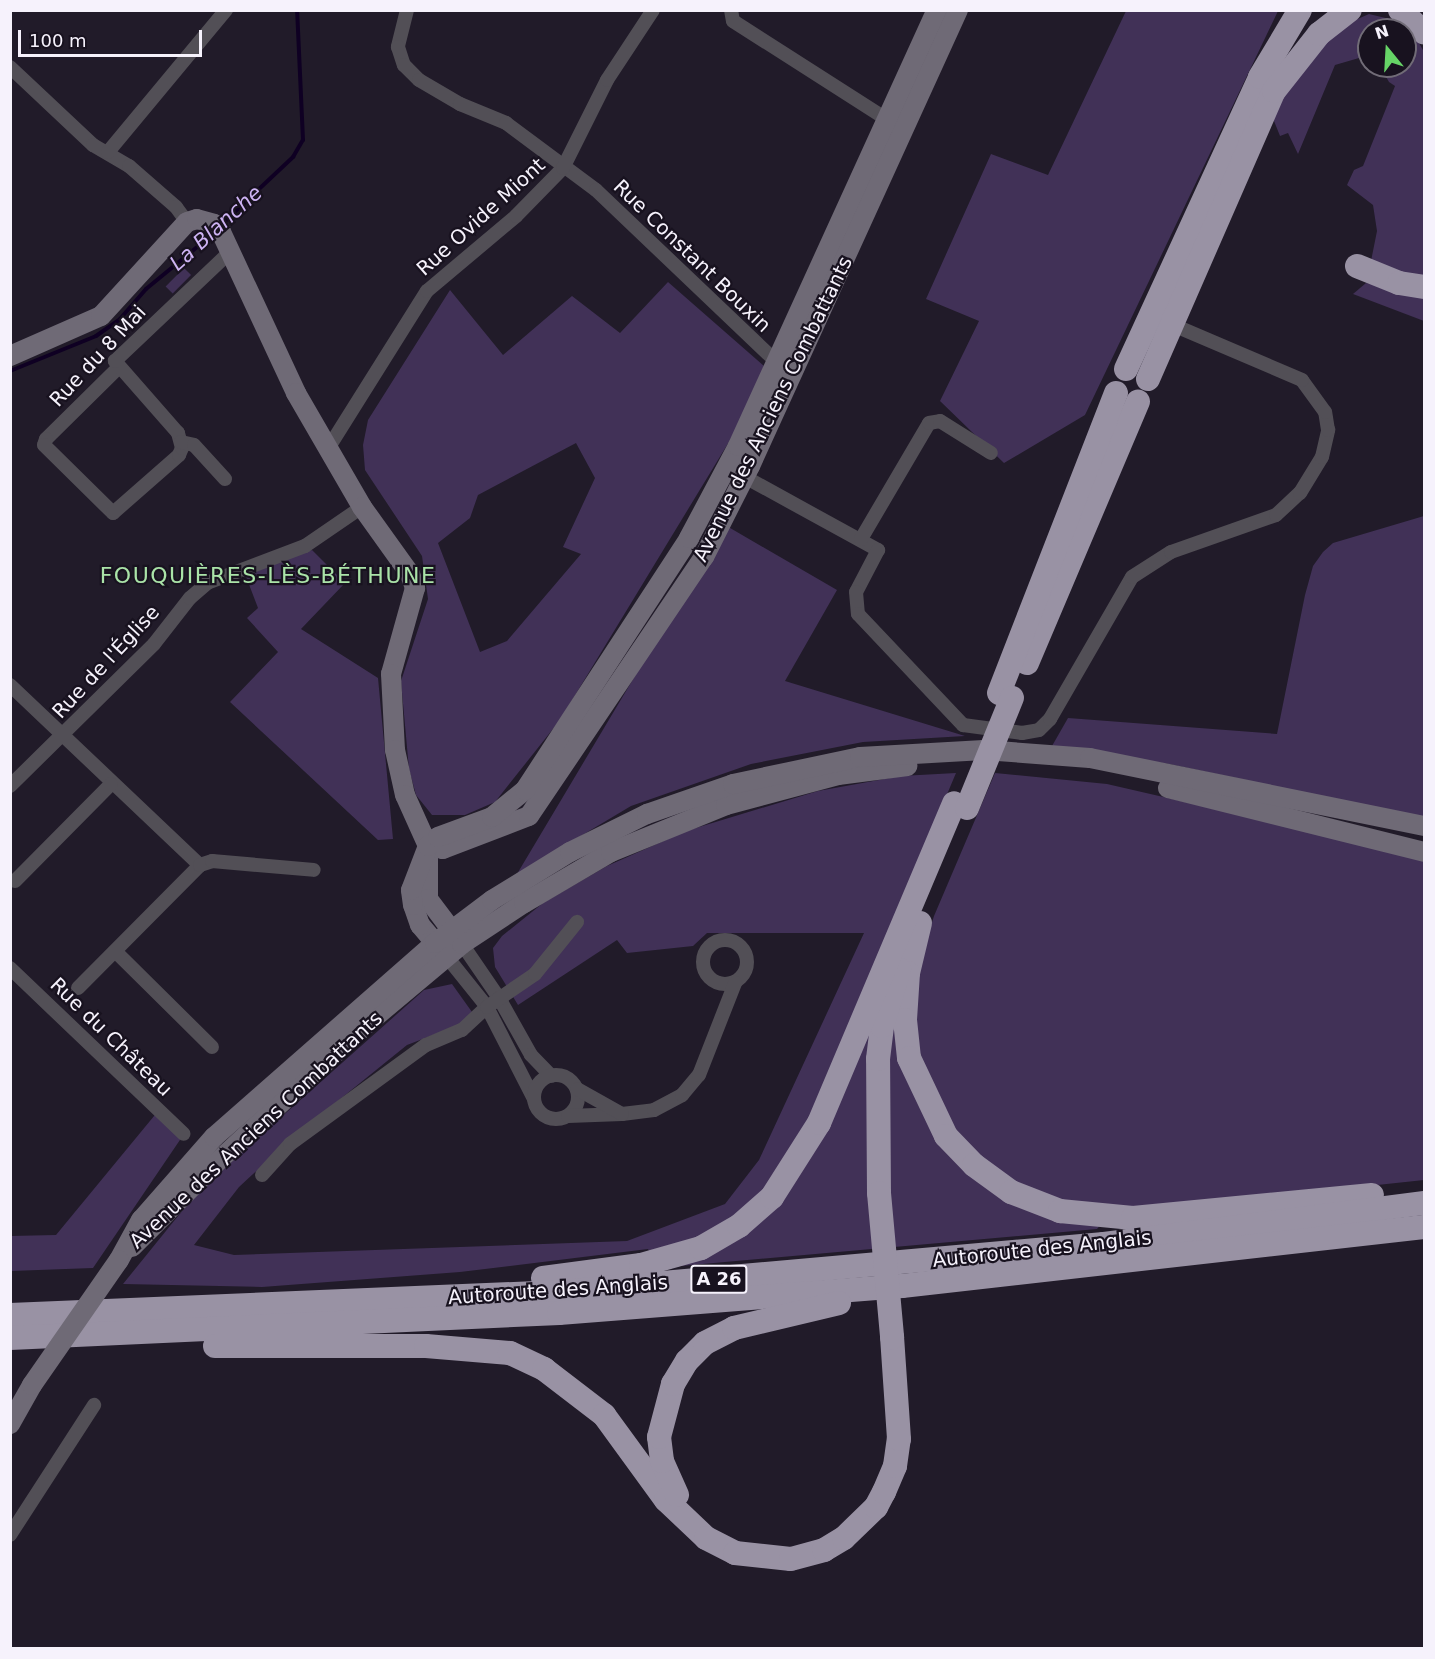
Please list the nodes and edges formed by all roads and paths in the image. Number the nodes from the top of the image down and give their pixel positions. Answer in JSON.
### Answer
{"nodes":[{"id":1,"x":226,"y":10,"type":"edge"},
{"id":2,"x":407,"y":10,"type":"edge"},
{"id":3,"x":653,"y":10,"type":"edge"},
{"id":4,"x":731,"y":10,"type":"edge"},
{"id":5,"x":937,"y":10,"type":"edge"},
{"id":6,"x":958,"y":10,"type":"edge"},
{"id":7,"x":1300,"y":10,"type":"edge"},
{"id":8,"x":1350,"y":10,"type":"edge"},
{"id":9,"x":1400,"y":10,"type":"edge"},
{"id":10,"x":1425,"y":32,"type":"edge"},
{"id":11,"x":10,"y":67,"type":"edge"},
{"id":12,"x":895,"y":125,"type":"junction"},
{"id":13,"x":108,"y":152,"type":"junction"},
{"id":14,"x":563,"y":168,"type":"junction"},
{"id":15,"x":187,"y":222,"type":"junction"},
{"id":16,"x":231,"y":251,"type":"junction"},
{"id":17,"x":1357,"y":266,"type":"dead end"},
{"id":18,"x":1425,"y":287,"type":"edge"},
{"id":19,"x":1171,"y":324,"type":"junction"},
{"id":20,"x":10,"y":356,"type":"edge"},
{"id":21,"x":118,"y":368,"type":"junction"},
{"id":22,"x":784,"y":368,"type":"junction"},
{"id":23,"x":1126,"y":369,"type":"dead end"},
{"id":24,"x":1148,"y":379,"type":"dead end"},
{"id":25,"x":1116,"y":393,"type":"dead end"},
{"id":26,"x":1138,"y":402,"type":"dead end"},
{"id":27,"x":182,"y":442,"type":"junction"},
{"id":28,"x":329,"y":447,"type":"junction"},
{"id":29,"x":991,"y":453,"type":"dead end"},
{"id":30,"x":745,"y":477,"type":"junction"},
{"id":31,"x":225,"y":479,"type":"dead end"},
{"id":32,"x":362,"y":507,"type":"junction"},
{"id":33,"x":861,"y":539,"type":"junction"},
{"id":34,"x":10,"y":685,"type":"edge"},
{"id":35,"x":1006,"y":695,"type":"junction"},
{"id":36,"x":63,"y":735,"type":"junction"},
{"id":37,"x":111,"y":784,"type":"junction"},
{"id":38,"x":10,"y":786,"type":"edge"},
{"id":39,"x":1425,"y":826,"type":"edge"},
{"id":40,"x":428,"y":846,"type":"junction"},
{"id":41,"x":1425,"y":852,"type":"edge"},
{"id":42,"x":200,"y":865,"type":"junction"},
{"id":43,"x":314,"y":870,"type":"dead end"},
{"id":44,"x":15,"y":881,"type":"dead end"},
{"id":45,"x":577,"y":922,"type":"dead end"},
{"id":46,"x":912,"y":924,"type":"junction"},
{"id":47,"x":449,"y":944,"type":"junction"},
{"id":48,"x":117,"y":952,"type":"junction"},
{"id":49,"x":10,"y":968,"type":"edge"},
{"id":50,"x":735,"y":983,"type":"dead end"},
{"id":51,"x":78,"y":988,"type":"dead end"},
{"id":52,"x":499,"y":998,"type":"junction"},
{"id":53,"x":487,"y":1007,"type":"junction"},
{"id":54,"x":212,"y":1047,"type":"dead end"},
{"id":55,"x":551,"y":1076,"type":"junction"},
{"id":56,"x":577,"y":1089,"type":"junction"},
{"id":57,"x":534,"y":1099,"type":"junction"},
{"id":58,"x":622,"y":1114,"type":"junction"},
{"id":59,"x":568,"y":1116,"type":"junction"},
{"id":60,"x":184,"y":1134,"type":"dead end"},
{"id":61,"x":262,"y":1175,"type":"dead end"},
{"id":62,"x":1425,"y":1190,"type":"edge"},
{"id":63,"x":1425,"y":1203,"type":"edge"},
{"id":64,"x":1425,"y":1227,"type":"edge"},
{"id":65,"x":902,"y":1286,"type":"junction"},
{"id":66,"x":352,"y":1303,"type":"junction"},
{"id":67,"x":10,"y":1315,"type":"edge"},
{"id":68,"x":888,"y":1337,"type":"junction"},
{"id":69,"x":17,"y":1338,"type":"edge"},
{"id":70,"x":94,"y":1406,"type":"dead end"},
{"id":71,"x":10,"y":1424,"type":"edge"},
{"id":72,"x":10,"y":1535,"type":"edge"}],
"edges":[{"from":1,"to":13,"type":"street"},
{"from":2,"to":14,"type":"street","name":"Rue Constant Bouxin"},
{"from":3,"to":14,"type":"street","name":"Rue Ovide Miont"},
{"from":4,"to":12,"type":"street"},
{"from":5,"to":12,"type":"street","name":"Avenue des Anciens Combattants"},
{"from":6,"to":12,"type":"street","name":"Avenue des Anciens Combattants"},
{"from":7,"to":23,"type":"highway"},
{"from":8,"to":19,"type":"highway"},
{"from":9,"to":10,"type":"highway"},
{"from":11,"to":13,"type":"street"},
{"from":12,"to":22,"type":"street","name":"Avenue des Anciens Combattants"},
{"from":13,"to":15,"type":"street"},
{"from":14,"to":22,"type":"street","name":"Rue Constant Bouxin"},
{"from":14,"to":28,"type":"street","name":"Rue Ovide Miont"},
{"from":15,"to":16,"type":"street"},
{"from":15,"to":20,"type":"street"},
{"from":16,"to":21,"type":"street","name":"Rue du 8 Mai"},
{"from":16,"to":28,"type":"street"},
{"from":17,"to":18,"type":"highway"},
{"from":19,"to":24,"type":"highway"},
{"from":19,"to":33,"type":"street"},
{"from":21,"to":27,"type":"street"},
{"from":21,"to":27,"type":"street","name":"Rue du 8 Mai"},
{"from":22,"to":30,"type":"street","name":"Avenue des Anciens Combattants"},
{"from":22,"to":40,"type":"street","name":"Avenue des Anciens Combattants"},
{"from":25,"to":35,"type":"highway"},
{"from":26,"to":35,"type":"highway"},
{"from":27,"to":31,"type":"street"},
{"from":28,"to":32,"type":"street"},
{"from":29,"to":33,"type":"street"},
{"from":30,"to":33,"type":"street"},
{"from":30,"to":40,"type":"street","name":"Avenue des Anciens Combattants"},
{"from":32,"to":36,"type":"street","name":"Rue de l'Église"},
{"from":32,"to":40,"type":"street"},
{"from":34,"to":36,"type":"street"},
{"from":35,"to":46,"type":"highway"},
{"from":36,"to":37,"type":"street"},
{"from":36,"to":38,"type":"street","name":"Rue de l'Église"},
{"from":37,"to":42,"type":"street"},
{"from":37,"to":44,"type":"street"},
{"from":39,"to":47,"type":"street"},
{"from":40,"to":47,"type":"street"},
{"from":41,"to":47,"type":"street"},
{"from":42,"to":43,"type":"street"},
{"from":42,"to":48,"type":"street"},
{"from":45,"to":52,"type":"street"},
{"from":46,"to":62,"type":"highway"},
{"from":46,"to":66,"type":"highway"},
{"from":46,"to":68,"type":"highway"},
{"from":47,"to":52,"type":"street"},
{"from":47,"to":53,"type":"street"},
{"from":47,"to":71,"type":"street","name":"Avenue des Anciens Combattants","bridge":true},
{"from":48,"to":51,"type":"street"},
{"from":48,"to":54,"type":"street"},
{"from":49,"to":60,"type":"street","name":"Rue du Château"},
{"from":50,"to":58,"type":"street"},
{"from":52,"to":53,"type":"street"},
{"from":52,"to":55,"type":"street"},
{"from":53,"to":57,"type":"street"},
{"from":53,"to":61,"type":"street"},
{"from":55,"to":56,"type":"street"},
{"from":55,"to":57,"type":"street"},
{"from":56,"to":58,"type":"street"},
{"from":56,"to":59,"type":"street"},
{"from":57,"to":59,"type":"street"},
{"from":58,"to":59,"type":"street"},
{"from":63,"to":66,"type":"highway","name":"Autoroute des Anglais","number":"A 26"},
{"from":64,"to":65,"type":"highway","name":"Autoroute des Anglais","number":"A 26"},
{"from":65,"to":68,"type":"highway"},
{"from":65,"to":69,"type":"highway","name":"Autoroute des Anglais","number":"A 26"},
{"from":66,"to":67,"type":"highway","name":"Autoroute des Anglais","number":"A 26"},
{"from":68,"to":69,"type":"highway"},
{"from":70,"to":72,"type":"street"}]}
